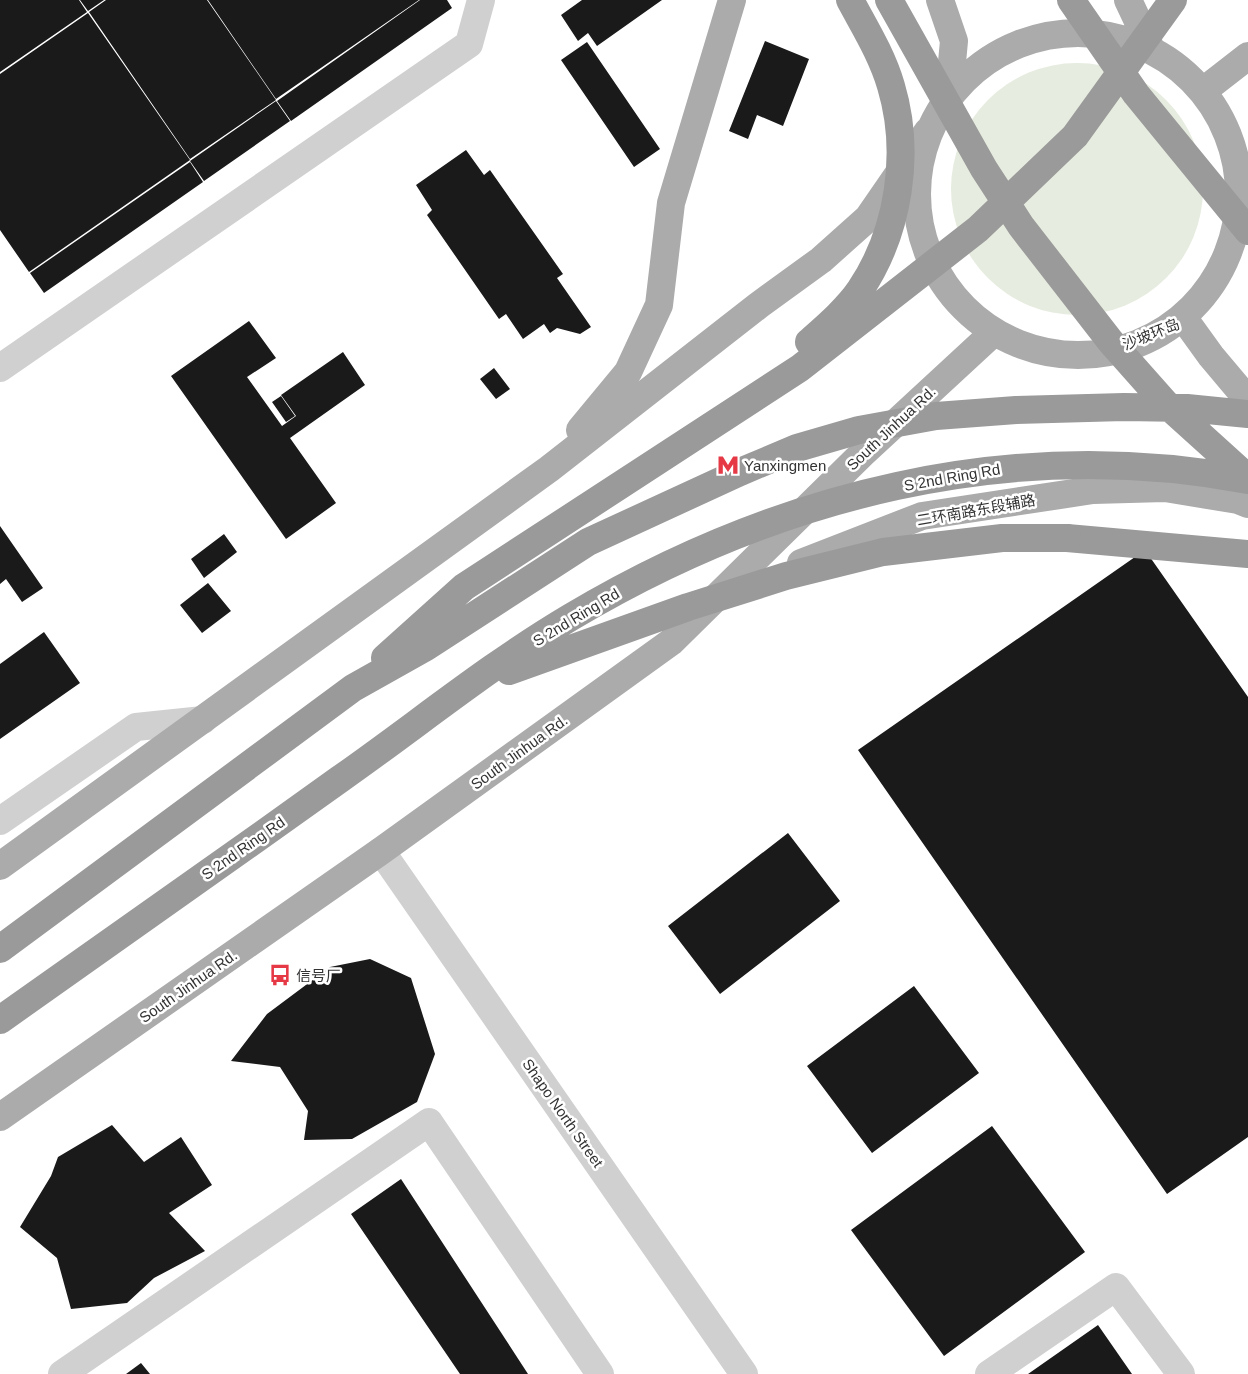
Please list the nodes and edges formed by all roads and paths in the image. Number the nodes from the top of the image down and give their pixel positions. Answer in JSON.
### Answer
{"nodes":[{"id":1,"x":481,"y":0,"type":"edge"},
{"id":2,"x":732,"y":0,"type":"edge"},
{"id":3,"x":850,"y":0,"type":"edge"},
{"id":4,"x":889,"y":0,"type":"edge"},
{"id":5,"x":940,"y":0,"type":"edge"},
{"id":6,"x":1072,"y":0,"type":"edge"},
{"id":7,"x":1128,"y":0,"type":"edge"},
{"id":8,"x":1173,"y":0,"type":"edge"},
{"id":9,"x":1176,"y":0,"type":"edge"},
{"id":10,"x":1152,"y":51,"type":"junction"},
{"id":11,"x":1248,"y":56,"type":"edge"},
{"id":12,"x":1203,"y":91,"type":"junction"},
{"id":13,"x":949,"y":94,"type":"junction"},
{"id":14,"x":928,"y":131,"type":"junction"},
{"id":15,"x":1241,"y":151,"type":"edge"},
{"id":16,"x":1248,"y":231,"type":"edge"},
{"id":17,"x":1185,"y":320,"type":"junction"},
{"id":18,"x":993,"y":333,"type":"junction"},
{"id":19,"x":0,"y":368,"type":"edge"},
{"id":20,"x":1248,"y":400,"type":"edge"},
{"id":21,"x":731,"y":412,"type":"junction"},
{"id":22,"x":1248,"y":414,"type":"edge"},
{"id":23,"x":549,"y":469,"type":"junction"},
{"id":24,"x":1248,"y":479,"type":"edge"},
{"id":25,"x":1248,"y":504,"type":"edge"},
{"id":26,"x":1248,"y":554,"type":"edge"},
{"id":27,"x":671,"y":642,"type":"junction"},
{"id":28,"x":468,"y":685,"type":"junction"},
{"id":29,"x":353,"y":688,"type":"junction"},
{"id":30,"x":203,"y":720,"type":"junction"},
{"id":31,"x":0,"y":821,"type":"edge"},
{"id":32,"x":381,"y":851,"type":"junction"},
{"id":33,"x":0,"y":866,"type":"edge"},
{"id":34,"x":0,"y":949,"type":"edge"},
{"id":35,"x":0,"y":1020,"type":"edge"},
{"id":36,"x":0,"y":1117,"type":"edge"},
{"id":37,"x":62,"y":1374,"type":"edge"},
{"id":38,"x":600,"y":1374,"type":"edge"},
{"id":39,"x":744,"y":1374,"type":"edge"},
{"id":40,"x":990,"y":1374,"type":"edge"},
{"id":41,"x":1181,"y":1374,"type":"edge"}],
"edges":[{"from":1,"to":19,"type":"street"},
{"from":2,"to":23,"type":"main road"},
{"from":3,"to":21,"type":"highway","bridge":true},
{"from":4,"to":24,"type":"highway","bridge":true},
{"from":5,"to":13,"type":"main road"},
{"from":6,"to":16,"type":"highway","bridge":true},
{"from":7,"to":10,"type":"main road"},
{"from":8,"to":21,"type":"highway","bridge":true},
{"from":9,"to":10,"type":"main road"},
{"from":10,"to":12,"type":"main road","name":"沙坡环岛"},
{"from":10,"to":13,"type":"main road","name":"沙坡环岛"},
{"from":11,"to":12,"type":"main road"},
{"from":12,"to":15,"type":"main road","name":"沙坡环岛"},
{"from":13,"to":14,"type":"main road","name":"沙坡环岛"},
{"from":14,"to":18,"type":"main road","name":"沙坡环岛"},
{"from":14,"to":23,"type":"main road"},
{"from":15,"to":17,"type":"main road","name":"沙坡环岛"},
{"from":17,"to":18,"type":"main road","name":"沙坡环岛"},
{"from":17,"to":20,"type":"main road"},
{"from":18,"to":27,"type":"main road","name":"South Jinhua Rd."},
{"from":21,"to":29,"type":"highway","bridge":true},
{"from":22,"to":29,"type":"highway","bridge":true},
{"from":23,"to":30,"type":"main road"},
{"from":24,"to":28,"type":"highway","name":"S 2nd Ring Rd","bridge":true},
{"from":25,"to":27,"type":"main road","name":"二环南路东段辅路"},
{"from":26,"to":28,"type":"highway","bridge":true},
{"from":27,"to":32,"type":"main road","name":"South Jinhua Rd."},
{"from":28,"to":35,"type":"highway","name":"S 2nd Ring Rd","bridge":true},
{"from":29,"to":34,"type":"highway","bridge":true},
{"from":30,"to":31,"type":"street"},
{"from":30,"to":33,"type":"main road"},
{"from":32,"to":36,"type":"main road","name":"South Jinhua Rd."},
{"from":32,"to":39,"type":"street","name":"Shapo North Street"},
{"from":37,"to":38,"type":"street"},
{"from":40,"to":41,"type":"street"}]}
